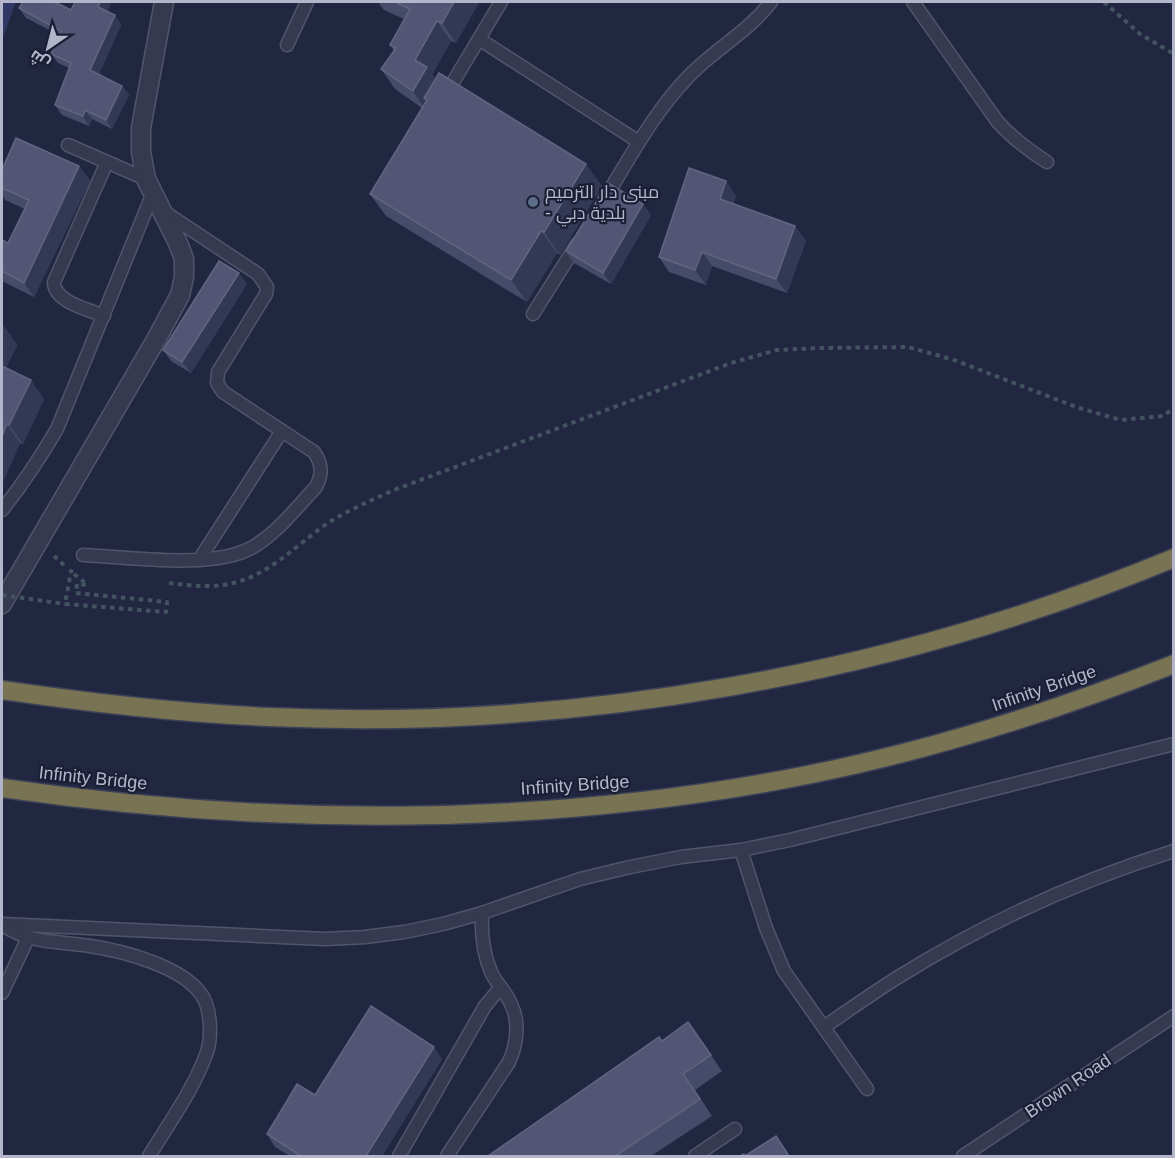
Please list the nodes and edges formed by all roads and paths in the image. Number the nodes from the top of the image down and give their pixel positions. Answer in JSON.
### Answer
{"nodes":[{"id":1,"x":164,"y":2,"type":"edge"},
{"id":2,"x":307,"y":2,"type":"edge"},
{"id":3,"x":501,"y":2,"type":"edge"},
{"id":4,"x":771,"y":2,"type":"edge"},
{"id":5,"x":914,"y":2,"type":"edge"},
{"id":6,"x":1104,"y":2,"type":"edge"},
{"id":7,"x":479,"y":39,"type":"junction"},
{"id":8,"x":287,"y":45,"type":"dead end"},
{"id":9,"x":1173,"y":54,"type":"edge"},
{"id":10,"x":440,"y":105,"type":"edge"},
{"id":11,"x":639,"y":142,"type":"junction"},
{"id":12,"x":68,"y":145,"type":"dead end"},
{"id":13,"x":107,"y":162,"type":"junction"},
{"id":14,"x":1047,"y":162,"type":"dead end"},
{"id":15,"x":153,"y":194,"type":"junction"},
{"id":16,"x":596,"y":213,"type":"edge"},
{"id":17,"x":583,"y":233,"type":"edge"},
{"id":18,"x":533,"y":314,"type":"dead end"},
{"id":19,"x":104,"y":316,"type":"junction"},
{"id":20,"x":1173,"y":408,"type":"edge"},
{"id":21,"x":282,"y":430,"type":"junction"},
{"id":22,"x":2,"y":510,"type":"edge"},
{"id":23,"x":83,"y":555,"type":"dead end"},
{"id":24,"x":1171,"y":559,"type":"edge"},
{"id":25,"x":199,"y":560,"type":"junction"},
{"id":26,"x":82,"y":573,"type":"dead end"},
{"id":27,"x":160,"y":582,"type":"dead end"},
{"id":28,"x":88,"y":585,"type":"dead end"},
{"id":29,"x":2,"y":595,"type":"edge"},
{"id":30,"x":2,"y":604,"type":"edge"},
{"id":31,"x":65,"y":604,"type":"junction"},
{"id":32,"x":1173,"y":664,"type":"edge"},
{"id":33,"x":2,"y":690,"type":"edge"},
{"id":34,"x":1173,"y":744,"type":"edge"},
{"id":35,"x":2,"y":788,"type":"edge"},
{"id":36,"x":741,"y":850,"type":"junction"},
{"id":37,"x":1173,"y":851,"type":"edge"},
{"id":38,"x":482,"y":913,"type":"junction"},
{"id":39,"x":2,"y":924,"type":"edge"},
{"id":40,"x":28,"y":938,"type":"junction"},
{"id":41,"x":500,"y":988,"type":"junction"},
{"id":42,"x":2,"y":993,"type":"edge"},
{"id":43,"x":1173,"y":1016,"type":"edge"},
{"id":44,"x":824,"y":1027,"type":"junction"},
{"id":45,"x":867,"y":1089,"type":"dead end"},
{"id":46,"x":735,"y":1129,"type":"dead end"},
{"id":47,"x":149,"y":1156,"type":"edge"},
{"id":48,"x":399,"y":1156,"type":"edge"},
{"id":49,"x":447,"y":1156,"type":"edge"},
{"id":50,"x":695,"y":1156,"type":"edge"},
{"id":51,"x":963,"y":1156,"type":"edge"}],
"edges":[{"from":1,"to":15,"type":"street"},
{"from":2,"to":8,"type":"lane"},
{"from":3,"to":7,"type":"lane"},
{"from":4,"to":11,"type":"lane"},
{"from":5,"to":14,"type":"lane"},
{"from":6,"to":9,"type":"path"},
{"from":7,"to":10,"type":"lane"},
{"from":7,"to":11,"type":"lane"},
{"from":11,"to":16,"type":"lane"},
{"from":12,"to":13,"type":"lane"},
{"from":13,"to":15,"type":"lane"},
{"from":13,"to":19,"type":"lane"},
{"from":15,"to":19,"type":"lane"},
{"from":15,"to":21,"type":"lane"},
{"from":15,"to":30,"type":"street"},
{"from":17,"to":18,"type":"lane"},
{"from":19,"to":22,"type":"lane"},
{"from":20,"to":27,"type":"path"},
{"from":21,"to":25,"type":"lane"},
{"from":21,"to":25,"type":"lane"},
{"from":23,"to":25,"type":"lane"},
{"from":24,"to":33,"type":"highway"},
{"from":26,"to":31,"type":"path"},
{"from":28,"to":31,"type":"path"},
{"from":29,"to":31,"type":"path","bridge":true},
{"from":32,"to":35,"type":"highway","name":"Infinity Bridge"},
{"from":34,"to":36,"type":"lane"},
{"from":36,"to":38,"type":"lane"},
{"from":36,"to":44,"type":"lane"},
{"from":37,"to":44,"type":"lane"},
{"from":38,"to":39,"type":"lane"},
{"from":38,"to":41,"type":"lane"},
{"from":39,"to":40,"type":"lane"},
{"from":40,"to":42,"type":"lane"},
{"from":40,"to":47,"type":"lane"},
{"from":41,"to":48,"type":"lane"},
{"from":41,"to":49,"type":"lane"},
{"from":43,"to":51,"type":"lane","name":"Brown Road"},
{"from":44,"to":45,"type":"lane"},
{"from":46,"to":50,"type":"lane"}]}
